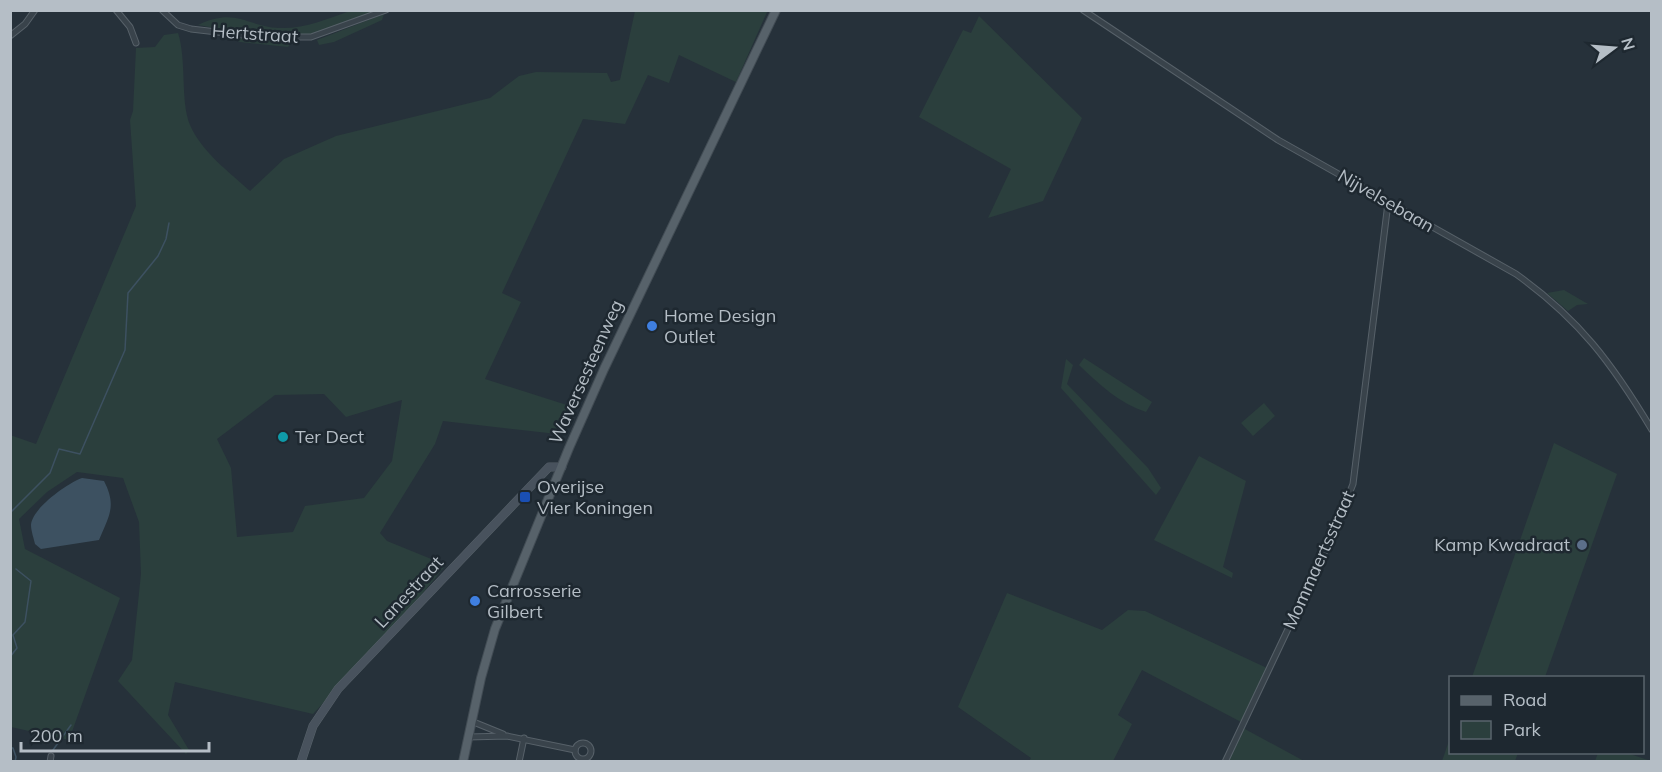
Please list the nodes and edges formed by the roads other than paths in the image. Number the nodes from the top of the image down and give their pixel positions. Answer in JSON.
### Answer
{"nodes":[{"id":1,"x":35,"y":10,"type":"edge"},
{"id":2,"x":116,"y":10,"type":"edge"},
{"id":3,"x":162,"y":10,"type":"edge"},
{"id":4,"x":386,"y":10,"type":"edge"},
{"id":5,"x":776,"y":10,"type":"edge"},
{"id":6,"x":1083,"y":10,"type":"edge"},
{"id":7,"x":10,"y":36,"type":"edge"},
{"id":8,"x":136,"y":43,"type":"dead end"},
{"id":9,"x":1388,"y":203,"type":"junction"},
{"id":10,"x":1652,"y":430,"type":"edge"},
{"id":11,"x":562,"y":467,"type":"junction"},
{"id":12,"x":471,"y":721,"type":"junction"},
{"id":13,"x":507,"y":736,"type":"junction"},
{"id":14,"x":468,"y":737,"type":"junction"},
{"id":15,"x":525,"y":738,"type":"junction"},
{"id":16,"x":575,"y":750,"type":"junction"},
{"id":17,"x":578,"y":760,"type":"edge"},
{"id":18,"x":301,"y":762,"type":"edge"},
{"id":19,"x":463,"y":762,"type":"edge"},
{"id":20,"x":519,"y":762,"type":"edge"},
{"id":21,"x":1225,"y":762,"type":"edge"}],
"edges":[{"from":1,"to":7,"type":"street"},
{"from":2,"to":8,"type":"street"},
{"from":3,"to":4,"type":"street","name":"Hertstraat"},
{"from":5,"to":11,"type":"main road","name":"Waversesteenweg"},
{"from":6,"to":9,"type":"street","name":"Nijvelsebaan"},
{"from":9,"to":10,"type":"street","name":"Nijvelsebaan"},
{"from":9,"to":21,"type":"street","name":"Mommaertsstraat"},
{"from":11,"to":12,"type":"main road","name":"Waversesteenweg"},
{"from":11,"to":18,"type":"street","name":"Lanestraat"},
{"from":12,"to":13,"type":"street"},
{"from":12,"to":14,"type":"main road","name":"Waversesteenweg"},
{"from":13,"to":14,"type":"street"},
{"from":13,"to":15,"type":"street"},
{"from":14,"to":19,"type":"main road","name":"Waversesteenweg"},
{"from":15,"to":16,"type":"street"},
{"from":15,"to":20,"type":"street"},
{"from":16,"to":17,"type":"street"},
{"from":16,"to":17,"type":"street"}]}
